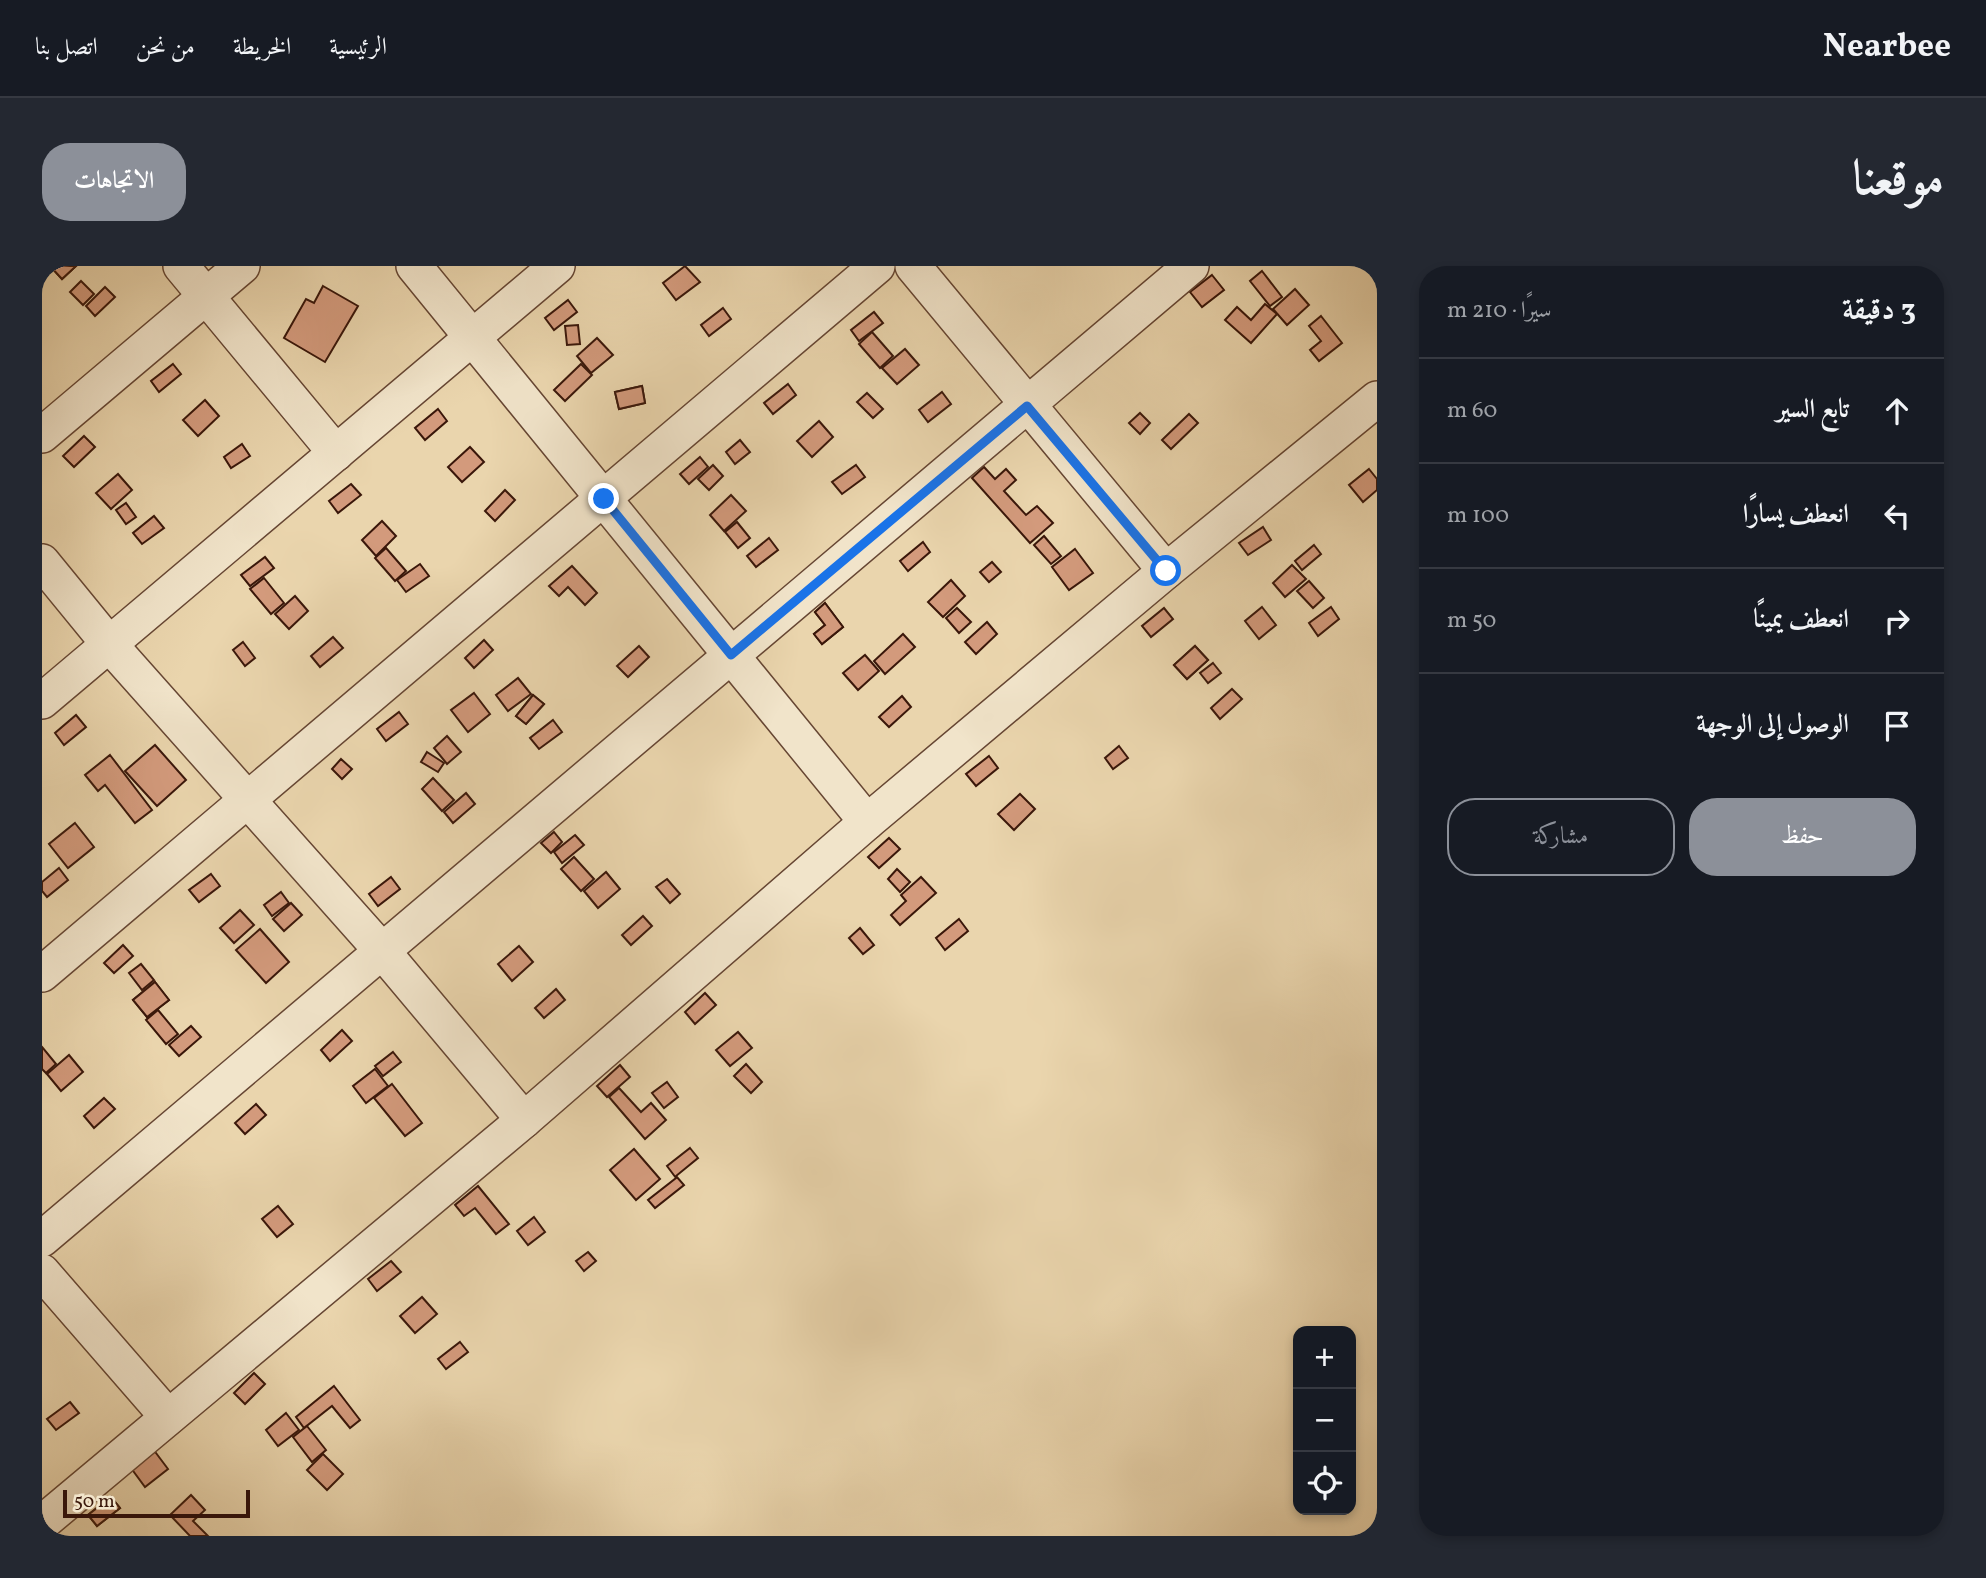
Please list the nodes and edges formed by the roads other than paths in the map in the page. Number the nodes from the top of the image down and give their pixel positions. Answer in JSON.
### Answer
{"nodes":[{"id":1,"x":181,"y":266,"type":"edge"},
{"id":2,"x":242,"y":266,"type":"edge"},
{"id":3,"x":414,"y":266,"type":"edge"},
{"id":4,"x":557,"y":266,"type":"edge"},
{"id":5,"x":877,"y":266,"type":"edge"},
{"id":6,"x":913,"y":266,"type":"edge"},
{"id":7,"x":1191,"y":266,"type":"edge"},
{"id":8,"x":206,"y":297,"type":"junction"},
{"id":9,"x":472,"y":338,"type":"junction"},
{"id":10,"x":1377,"y":399,"type":"edge"},
{"id":11,"x":1027,"y":406,"type":"junction"},
{"id":12,"x":42,"y":435,"type":"edge"},
{"id":13,"x":336,"y":453,"type":"junction"},
{"id":14,"x":604,"y":499,"type":"junction"},
{"id":15,"x":42,"y":562,"type":"edge"},
{"id":16,"x":1166,"y":571,"type":"junction"},
{"id":17,"x":110,"y":644,"type":"junction"},
{"id":18,"x":731,"y":655,"type":"junction"},
{"id":19,"x":42,"y":701,"type":"edge"},
{"id":20,"x":248,"y":801,"type":"junction"},
{"id":21,"x":867,"y":822,"type":"junction"},
{"id":22,"x":383,"y":952,"type":"junction"},
{"id":23,"x":42,"y":974,"type":"edge"},
{"id":24,"x":524,"y":1120,"type":"junction"},
{"id":25,"x":42,"y":1239,"type":"edge"},
{"id":26,"x":42,"y":1272,"type":"edge"},
{"id":27,"x":167,"y":1417,"type":"junction"},
{"id":28,"x":42,"y":1523,"type":"edge"}],
"edges":[{"from":1,"to":8,"type":"street"},
{"from":2,"to":8,"type":"street"},
{"from":3,"to":9,"type":"street"},
{"from":4,"to":9,"type":"street"},
{"from":5,"to":14,"type":"street"},
{"from":6,"to":11,"type":"street"},
{"from":7,"to":11,"type":"street"},
{"from":8,"to":12,"type":"street"},
{"from":8,"to":13,"type":"street"},
{"from":9,"to":13,"type":"street"},
{"from":9,"to":14,"type":"street"},
{"from":10,"to":16,"type":"street"},
{"from":11,"to":16,"type":"street"},
{"from":11,"to":18,"type":"street"},
{"from":13,"to":17,"type":"street"},
{"from":14,"to":18,"type":"street"},
{"from":14,"to":20,"type":"street"},
{"from":15,"to":17,"type":"street"},
{"from":16,"to":21,"type":"street"},
{"from":17,"to":19,"type":"street"},
{"from":17,"to":20,"type":"street"},
{"from":18,"to":21,"type":"street"},
{"from":18,"to":22,"type":"street"},
{"from":20,"to":22,"type":"street"},
{"from":20,"to":23,"type":"street"},
{"from":21,"to":24,"type":"street"},
{"from":22,"to":24,"type":"street"},
{"from":22,"to":25,"type":"street"},
{"from":24,"to":27,"type":"street"},
{"from":26,"to":27,"type":"street"},
{"from":27,"to":28,"type":"street"}]}
